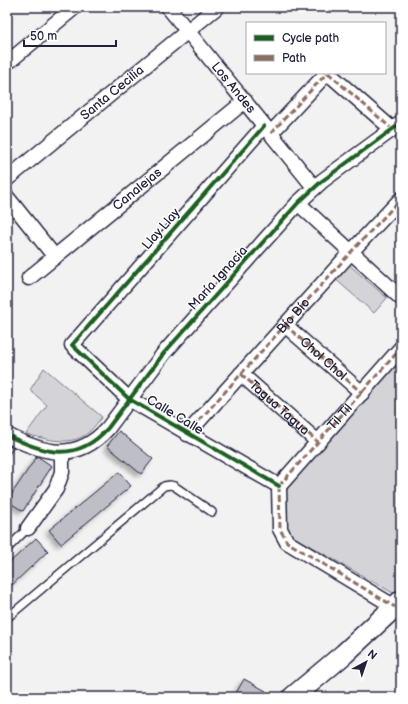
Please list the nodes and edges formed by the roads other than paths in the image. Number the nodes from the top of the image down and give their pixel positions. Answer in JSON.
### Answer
{"nodes":[{"id":1,"x":75,"y":7,"type":"edge"},
{"id":2,"x":168,"y":7,"type":"edge"},
{"id":3,"x":217,"y":7,"type":"edge"},
{"id":4,"x":188,"y":31,"type":"junction"},
{"id":5,"x":7,"y":63,"type":"edge"},
{"id":6,"x":326,"y":74,"type":"edge"},
{"id":7,"x":328,"y":74,"type":"edge"},
{"id":8,"x":244,"y":101,"type":"junction"},
{"id":9,"x":398,"y":126,"type":"edge"},
{"id":10,"x":268,"y":129,"type":"junction"},
{"id":11,"x":7,"y":179,"type":"edge"},
{"id":12,"x":314,"y":187,"type":"junction"},
{"id":13,"x":7,"y":196,"type":"edge"},
{"id":14,"x":401,"y":199,"type":"edge"},
{"id":15,"x":298,"y":203,"type":"junction"},
{"id":16,"x":351,"y":252,"type":"junction"},
{"id":17,"x":55,"y":257,"type":"junction"},
{"id":18,"x":29,"y":278,"type":"dead end"},
{"id":19,"x":401,"y":298,"type":"edge"},
{"id":20,"x":285,"y":325,"type":"junction"},
{"id":21,"x":72,"y":345,"type":"joint"},
{"id":22,"x":401,"y":348,"type":"edge"},
{"id":23,"x":241,"y":374,"type":"junction"},
{"id":24,"x":362,"y":393,"type":"junction"},
{"id":25,"x":129,"y":399,"type":"junction"},
{"id":26,"x":187,"y":434,"type":"junction"},
{"id":27,"x":7,"y":435,"type":"edge"},
{"id":28,"x":318,"y":442,"type":"junction"},
{"id":29,"x":62,"y":453,"type":"junction"},
{"id":30,"x":279,"y":486,"type":"junction"},
{"id":31,"x":212,"y":512,"type":"dead end"},
{"id":32,"x":28,"y":528,"type":"joint"},
{"id":33,"x":7,"y":549,"type":"edge"},
{"id":34,"x":398,"y":604,"type":"edge"},
{"id":35,"x":7,"y":618,"type":"edge"},
{"id":36,"x":293,"y":697,"type":"edge"}],
"edges":[{"from":1,"to":5,"type":"street"},
{"from":2,"to":4,"type":"street","name":"Los Andes"},
{"from":3,"to":4,"type":"street","name":"Santa Cecilia"},
{"from":4,"to":8,"type":"street","name":"Los Andes"},
{"from":4,"to":11,"type":"street","name":"Santa Cecilia"},
{"from":6,"to":10,"type":"street","name":"Llay Llay"},
{"from":7,"to":9,"type":"street"},
{"from":8,"to":10,"type":"street","name":"Los Andes"},
{"from":8,"to":17,"type":"street","name":"Canalejas"},
{"from":9,"to":12,"type":"street","name":"María Ignacia"},
{"from":10,"to":12,"type":"street","name":"Los Andes"},
{"from":10,"to":21,"type":"street","name":"Llay Llay"},
{"from":12,"to":15,"type":"street","name":"María Ignacia"},
{"from":13,"to":17,"type":"street"},
{"from":14,"to":16,"type":"street","name":"Bío Bío"},
{"from":15,"to":16,"type":"street"},
{"from":15,"to":25,"type":"street","name":"María Ignacia"},
{"from":16,"to":19,"type":"street"},
{"from":16,"to":20,"type":"street","name":"Bío Bío"},
{"from":17,"to":18,"type":"street","name":"Canalejas"},
{"from":20,"to":23,"type":"street","name":"Bío Bío"},
{"from":20,"to":24,"type":"street","name":"Chol Chol"},
{"from":21,"to":25,"type":"street","name":"Calle Calle"},
{"from":22,"to":24,"type":"street","name":"Til Til"},
{"from":23,"to":26,"type":"street","name":"Bío Bío"},
{"from":23,"to":28,"type":"street","name":"Tagua Tagua"},
{"from":24,"to":28,"type":"street","name":"Til Til"},
{"from":25,"to":26,"type":"street","name":"Calle Calle"},
{"from":25,"to":29,"type":"street","name":"María Ignacia"},
{"from":26,"to":30,"type":"street","name":"Calle Calle"},
{"from":27,"to":29,"type":"street"},
{"from":28,"to":30,"type":"street","name":"Til Til"},
{"from":29,"to":32,"type":"street"},
{"from":30,"to":34,"type":"street"},
{"from":31,"to":35,"type":"lane"},
{"from":32,"to":33,"type":"lane"},
{"from":34,"to":36,"type":"street"}]}
